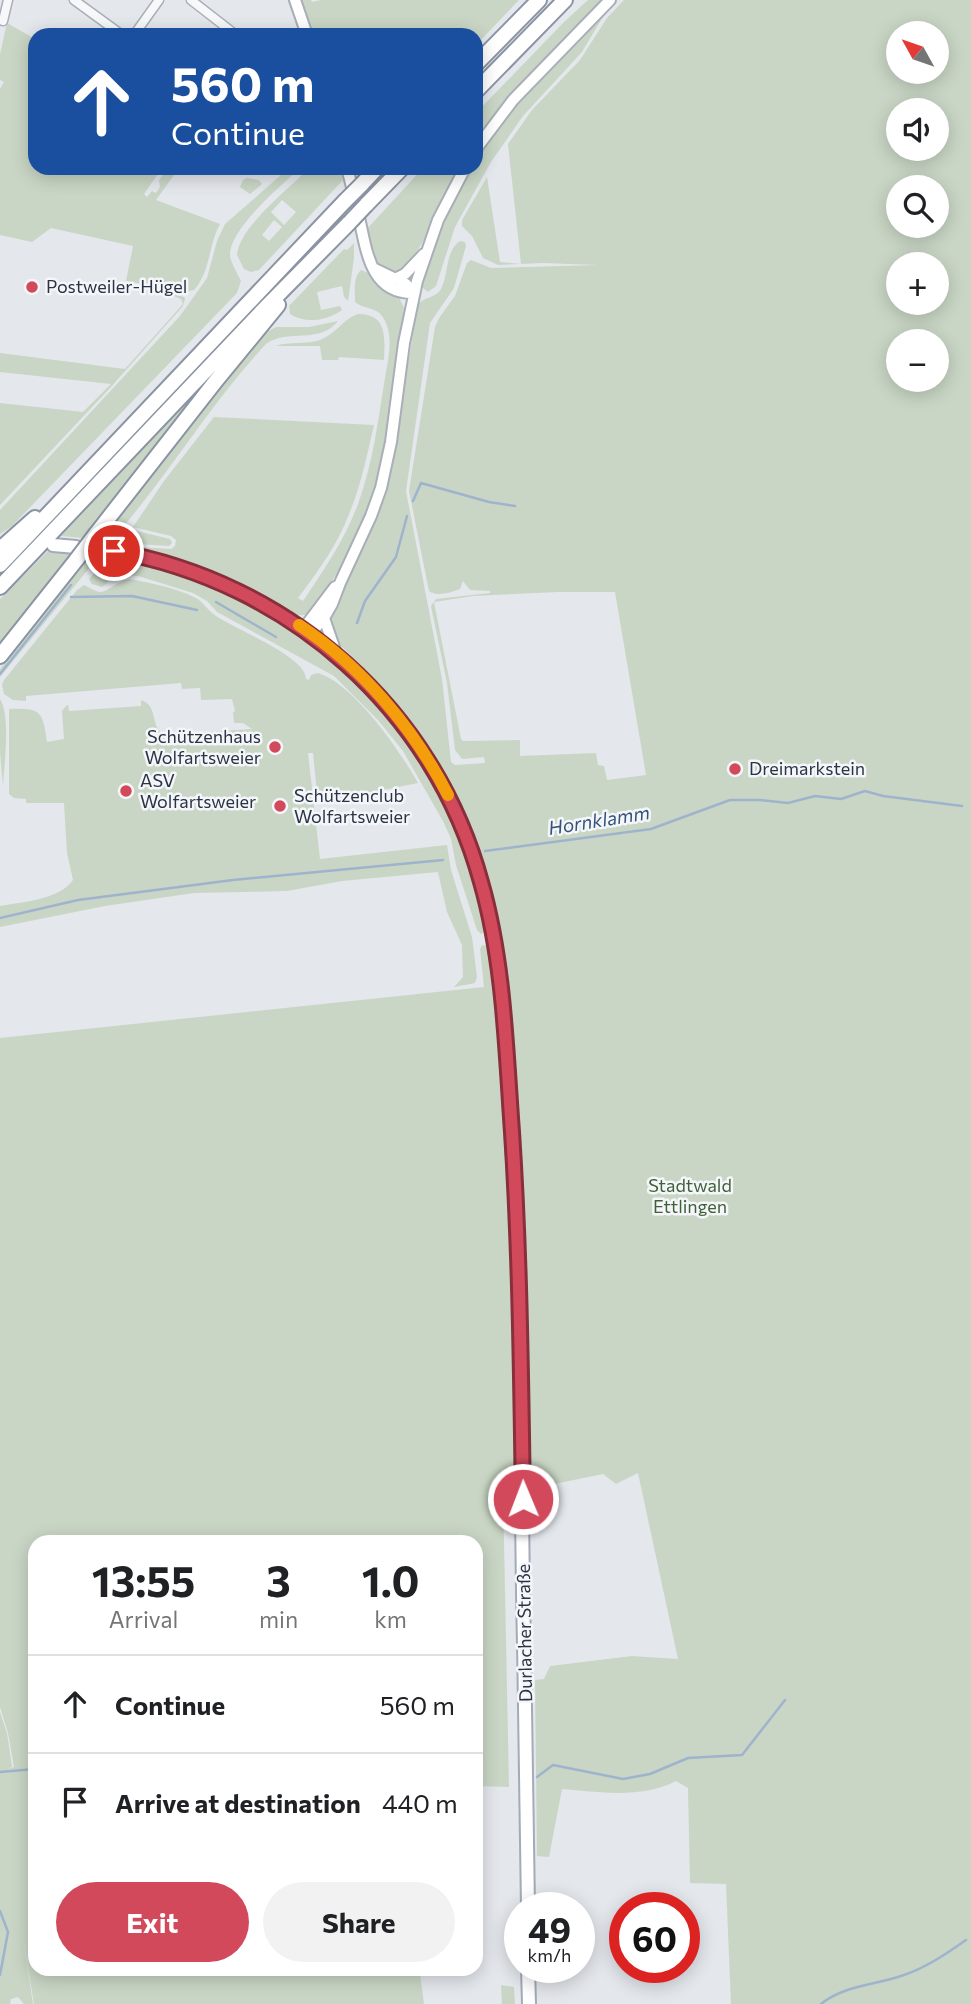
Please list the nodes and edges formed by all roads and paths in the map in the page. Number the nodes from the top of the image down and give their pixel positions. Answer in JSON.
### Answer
{"nodes":[{"id":1,"x":8,"y":0,"type":"edge"},
{"id":2,"x":74,"y":0,"type":"edge"},
{"id":3,"x":159,"y":0,"type":"edge"},
{"id":4,"x":191,"y":0,"type":"edge"},
{"id":5,"x":295,"y":0,"type":"edge"},
{"id":6,"x":539,"y":0,"type":"edge"},
{"id":7,"x":610,"y":0,"type":"edge"},
{"id":8,"x":563,"y":2,"type":"edge"},
{"id":9,"x":3,"y":21,"type":"dead end"},
{"id":10,"x":112,"y":28,"type":"edge"},
{"id":11,"x":139,"y":28,"type":"edge"},
{"id":12,"x":227,"y":28,"type":"edge"},
{"id":13,"x":305,"y":28,"type":"edge"},
{"id":14,"x":483,"y":57,"type":"edge"},
{"id":15,"x":483,"y":84,"type":"edge"},
{"id":16,"x":483,"y":140,"type":"edge"},
{"id":17,"x":349,"y":175,"type":"edge"},
{"id":18,"x":370,"y":175,"type":"edge"},
{"id":19,"x":395,"y":175,"type":"edge"},
{"id":20,"x":461,"y":175,"type":"edge"},
{"id":21,"x":426,"y":252,"type":"junction"},
{"id":22,"x":375,"y":269,"type":"junction"},
{"id":23,"x":295,"y":279,"type":"junction"},
{"id":24,"x":395,"y":279,"type":"junction"},
{"id":25,"x":414,"y":293,"type":"junction"},
{"id":26,"x":64,"y":496,"type":"junction"},
{"id":27,"x":53,"y":545,"type":"dead end"},
{"id":28,"x":103,"y":546,"type":"junction"},
{"id":29,"x":0,"y":549,"type":"edge"},
{"id":30,"x":76,"y":553,"type":"junction"},
{"id":31,"x":0,"y":565,"type":"edge"},
{"id":32,"x":340,"y":583,"type":"junction"},
{"id":33,"x":0,"y":587,"type":"edge"},
{"id":34,"x":324,"y":618,"type":"junction"},
{"id":35,"x":307,"y":631,"type":"junction"},
{"id":36,"x":336,"y":653,"type":"junction"},
{"id":37,"x":0,"y":656,"type":"edge"},
{"id":38,"x":528,"y":1892,"type":"edge"},
{"id":39,"x":528,"y":1983,"type":"edge"},
{"id":40,"x":529,"y":2004,"type":"edge"}],
"edges":[{"from":1,"to":9,"type":"street"},
{"from":2,"to":10,"type":"street"},
{"from":3,"to":11,"type":"street"},
{"from":4,"to":12,"type":"street"},
{"from":5,"to":13,"type":"main road"},
{"from":6,"to":14,"type":"highway"},
{"from":7,"to":16,"type":"main road"},
{"from":8,"to":15,"type":"highway"},
{"from":17,"to":22,"type":"main road"},
{"from":18,"to":26,"type":"highway","bridge":true},
{"from":19,"to":23,"type":"highway","bridge":true},
{"from":20,"to":21,"type":"main road"},
{"from":21,"to":24,"type":"main road"},
{"from":21,"to":25,"type":"main road"},
{"from":22,"to":24,"type":"main road"},
{"from":22,"to":25,"type":"main road"},
{"from":23,"to":28,"type":"highway"},
{"from":23,"to":33,"type":"highway"},
{"from":24,"to":25,"type":"main road"},
{"from":25,"to":32,"type":"main road"},
{"from":26,"to":29,"type":"highway"},
{"from":26,"to":31,"type":"highway"},
{"from":27,"to":30,"type":"main road"},
{"from":28,"to":30,"type":"highway","bridge":true},
{"from":28,"to":35,"type":"main road","name":"Durlacher Straße"},
{"from":30,"to":37,"type":"highway"},
{"from":32,"to":34,"type":"main road"},
{"from":32,"to":35,"type":"main road"},
{"from":34,"to":35,"type":"main road"},
{"from":34,"to":36,"type":"main road"},
{"from":35,"to":36,"type":"main road","name":"Durlacher Straße"},
{"from":36,"to":38,"type":"main road","name":"Durlacher Straße"},
{"from":39,"to":40,"type":"main road"}]}
